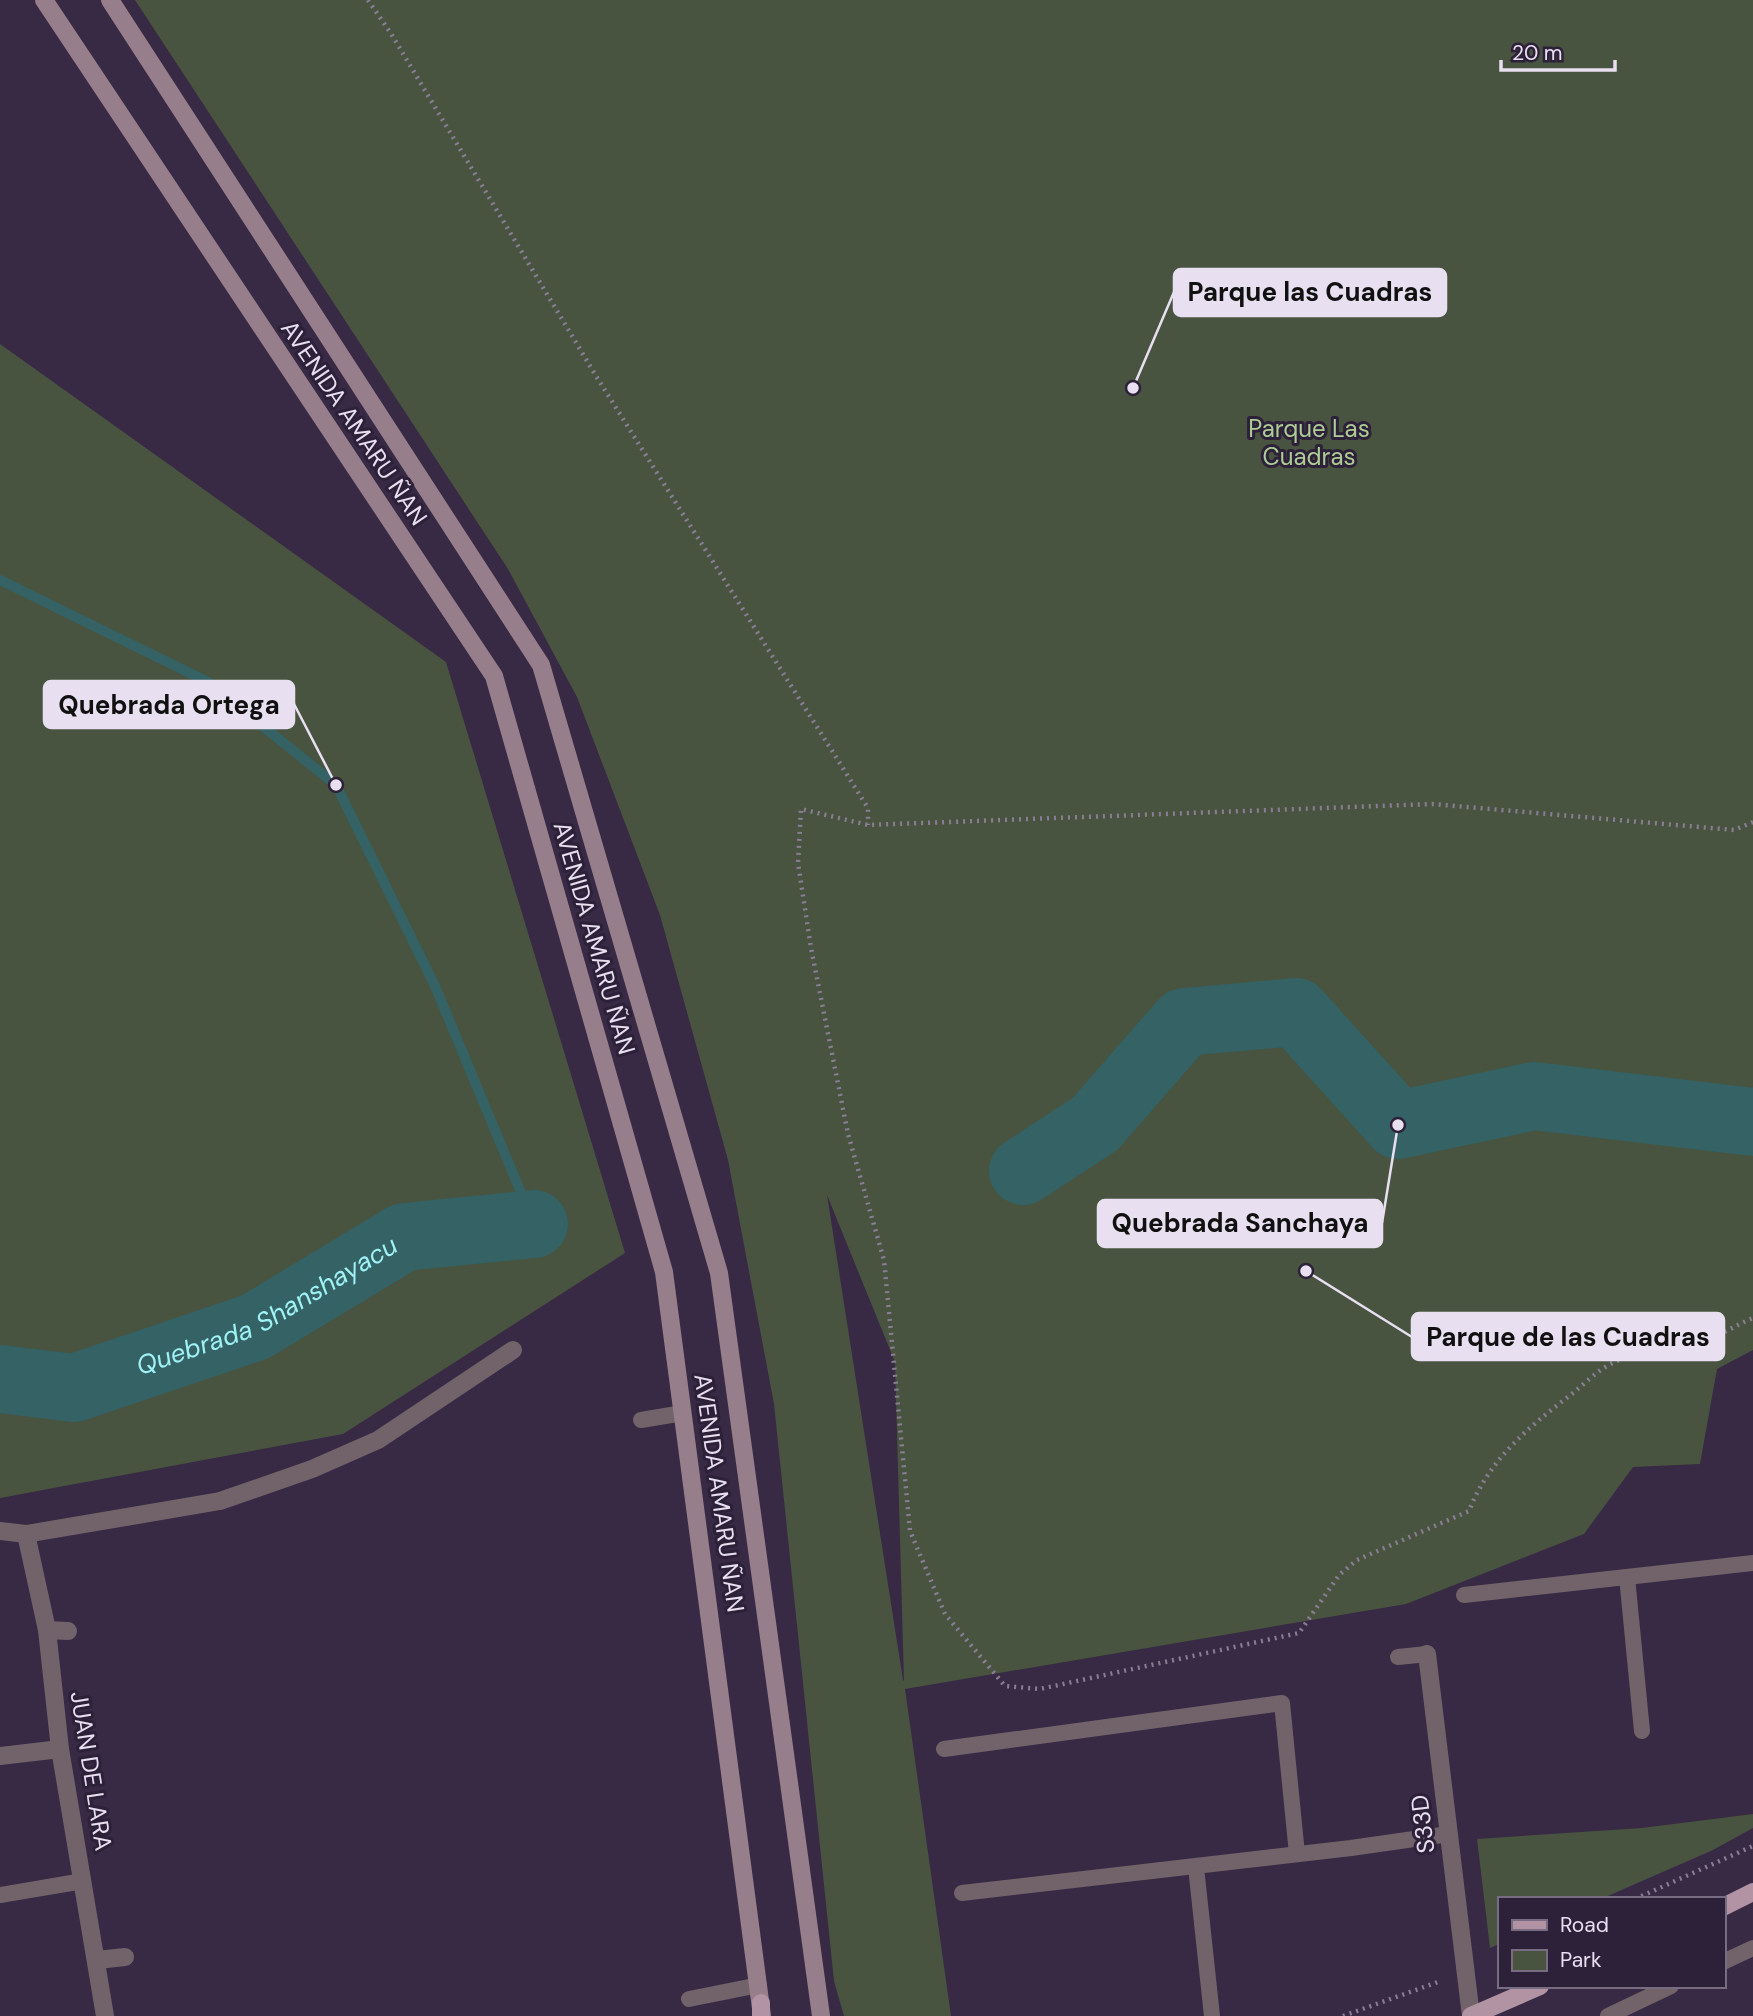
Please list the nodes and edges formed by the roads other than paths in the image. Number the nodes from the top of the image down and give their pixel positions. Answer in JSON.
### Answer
{"nodes":[{"id":1,"x":44,"y":0,"type":"edge"},
{"id":2,"x":110,"y":0,"type":"edge"},
{"id":3,"x":513,"y":1350,"type":"dead end"},
{"id":4,"x":683,"y":1413,"type":"junction"},
{"id":5,"x":641,"y":1420,"type":"dead end"},
{"id":6,"x":0,"y":1531,"type":"edge"},
{"id":7,"x":26,"y":1534,"type":"junction"},
{"id":8,"x":1753,"y":1563,"type":"edge"},
{"id":9,"x":1627,"y":1577,"type":"junction"},
{"id":10,"x":1464,"y":1595,"type":"dead end"},
{"id":11,"x":47,"y":1630,"type":"junction"},
{"id":12,"x":68,"y":1631,"type":"dead end"},
{"id":13,"x":1427,"y":1654,"type":"joint"},
{"id":14,"x":1398,"y":1657,"type":"dead end"},
{"id":15,"x":1642,"y":1731,"type":"dead end"},
{"id":16,"x":60,"y":1749,"type":"junction"},
{"id":17,"x":944,"y":1749,"type":"dead end"},
{"id":18,"x":0,"y":1756,"type":"edge"},
{"id":19,"x":1449,"y":1834,"type":"junction"},
{"id":20,"x":1297,"y":1854,"type":"junction"},
{"id":21,"x":1196,"y":1867,"type":"junction"},
{"id":22,"x":83,"y":1881,"type":"junction"},
{"id":23,"x":1753,"y":1892,"type":"edge"},
{"id":24,"x":962,"y":1894,"type":"dead end"},
{"id":25,"x":0,"y":1895,"type":"edge"},
{"id":26,"x":1725,"y":1906,"type":"edge"},
{"id":27,"x":1753,"y":1948,"type":"edge"},
{"id":28,"x":124,"y":1957,"type":"dead end"},
{"id":29,"x":97,"y":1960,"type":"junction"},
{"id":30,"x":1725,"y":1961,"type":"edge"},
{"id":31,"x":1535,"y":1988,"type":"edge"},
{"id":32,"x":1667,"y":1988,"type":"edge"},
{"id":33,"x":688,"y":1998,"type":"dead end"},
{"id":34,"x":761,"y":2005,"type":"edge"},
{"id":35,"x":105,"y":2016,"type":"edge"},
{"id":36,"x":821,"y":2016,"type":"edge"},
{"id":37,"x":1212,"y":2016,"type":"edge"},
{"id":38,"x":1471,"y":2016,"type":"edge"},
{"id":39,"x":1608,"y":2016,"type":"edge"}],
"edges":[{"from":1,"to":4,"type":"main road","name":"AVENIDA AMARU ÑAN"},
{"from":2,"to":36,"type":"main road","name":"AVENIDA AMARU ÑAN"},
{"from":3,"to":7,"type":"street"},
{"from":4,"to":5,"type":"lane"},
{"from":4,"to":34,"type":"main road","name":"AVENIDA AMARU ÑAN"},
{"from":6,"to":7,"type":"street"},
{"from":7,"to":11,"type":"street","name":"JUAN DE LARA"},
{"from":8,"to":9,"type":"lane"},
{"from":9,"to":10,"type":"lane"},
{"from":9,"to":15,"type":"lane"},
{"from":11,"to":12,"type":"street"},
{"from":11,"to":16,"type":"street","name":"JUAN DE LARA"},
{"from":13,"to":14,"type":"lane","name":"S33D"},
{"from":13,"to":19,"type":"street","name":"S33D"},
{"from":16,"to":18,"type":"street"},
{"from":16,"to":22,"type":"street","name":"JUAN DE LARA"},
{"from":17,"to":20,"type":"lane"},
{"from":19,"to":20,"type":"lane"},
{"from":19,"to":38,"type":"street","name":"S33D"},
{"from":20,"to":21,"type":"lane"},
{"from":21,"to":24,"type":"lane"},
{"from":21,"to":37,"type":"lane"},
{"from":22,"to":25,"type":"lane"},
{"from":22,"to":29,"type":"street","name":"JUAN DE LARA"},
{"from":23,"to":26,"type":"main road"},
{"from":27,"to":30,"type":"lane"},
{"from":28,"to":29,"type":"street"},
{"from":29,"to":35,"type":"street","name":"JUAN DE LARA"},
{"from":31,"to":38,"type":"main road"},
{"from":32,"to":39,"type":"lane"},
{"from":33,"to":34,"type":"lane"}]}
